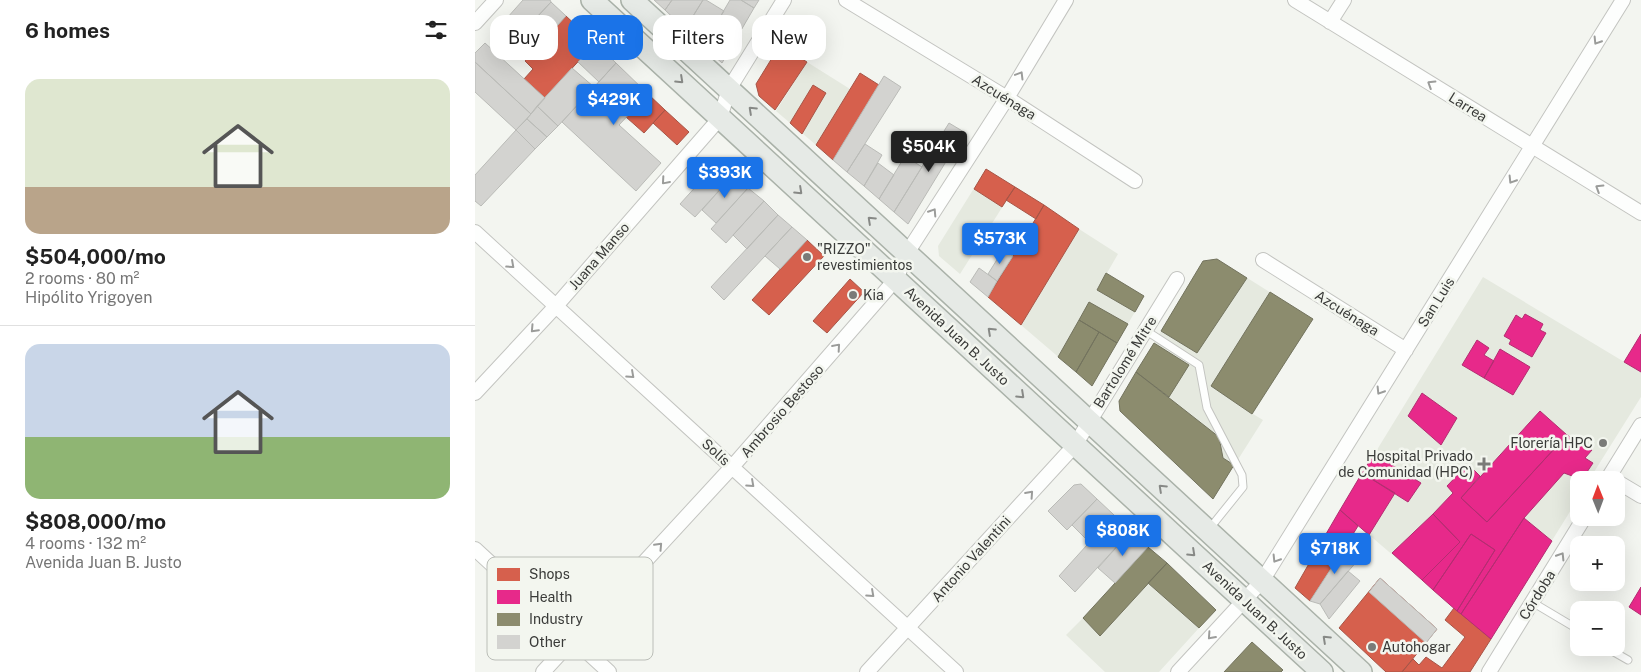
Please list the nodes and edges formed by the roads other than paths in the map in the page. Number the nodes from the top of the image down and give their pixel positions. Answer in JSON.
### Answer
{"nodes":[{"id":1,"x":495,"y":0,"type":"edge"},
{"id":2,"x":593,"y":0,"type":"edge"},
{"id":3,"x":632,"y":0,"type":"edge"},
{"id":4,"x":784,"y":0,"type":"edge"},
{"id":5,"x":846,"y":0,"type":"edge"},
{"id":6,"x":1066,"y":0,"type":"edge"},
{"id":7,"x":1295,"y":0,"type":"edge"},
{"id":8,"x":1344,"y":0,"type":"edge"},
{"id":9,"x":1623,"y":0,"type":"edge"},
{"id":10,"x":1330,"y":22,"type":"junction"},
{"id":11,"x":475,"y":23,"type":"edge"},
{"id":12,"x":729,"y":89,"type":"junction"},
{"id":13,"x":1007,"y":98,"type":"junction"},
{"id":14,"x":720,"y":118,"type":"junction"},
{"id":15,"x":1532,"y":146,"type":"junction"},
{"id":16,"x":1135,"y":181,"type":"dead end"},
{"id":17,"x":1641,"y":213,"type":"edge"},
{"id":18,"x":475,"y":232,"type":"edge"},
{"id":19,"x":907,"y":254,"type":"junction"},
{"id":20,"x":1263,"y":260,"type":"dead end"},
{"id":21,"x":895,"y":279,"type":"junction"},
{"id":22,"x":1177,"y":279,"type":"dead end"},
{"id":23,"x":555,"y":306,"type":"junction"},
{"id":24,"x":1145,"y":330,"type":"junction"},
{"id":25,"x":1406,"y":350,"type":"junction"},
{"id":26,"x":475,"y":393,"type":"edge"},
{"id":27,"x":1089,"y":421,"type":"junction"},
{"id":28,"x":1641,"y":426,"type":"edge"},
{"id":29,"x":1075,"y":445,"type":"junction"},
{"id":30,"x":732,"y":467,"type":"junction"},
{"id":31,"x":1617,"y":471,"type":"edge"},
{"id":32,"x":1625,"y":487,"type":"edge"},
{"id":33,"x":1641,"y":496,"type":"edge"},
{"id":34,"x":1579,"y":526,"type":"edge"},
{"id":35,"x":1208,"y":530,"type":"junction"},
{"id":36,"x":475,"y":549,"type":"edge"},
{"id":37,"x":649,"y":557,"type":"edge"},
{"id":38,"x":487,"y":560,"type":"edge"},
{"id":39,"x":1262,"y":581,"type":"junction"},
{"id":40,"x":1244,"y":600,"type":"junction"},
{"id":41,"x":1532,"y":602,"type":"junction"},
{"id":42,"x":1570,"y":625,"type":"edge"},
{"id":43,"x":908,"y":628,"type":"junction"},
{"id":44,"x":1621,"y":656,"type":"edge"},
{"id":45,"x":554,"y":660,"type":"edge"},
{"id":46,"x":596,"y":660,"type":"edge"},
{"id":47,"x":1628,"y":660,"type":"dead end"},
{"id":48,"x":543,"y":672,"type":"edge"},
{"id":49,"x":609,"y":672,"type":"edge"},
{"id":50,"x":867,"y":672,"type":"edge"},
{"id":51,"x":956,"y":672,"type":"edge"},
{"id":52,"x":1178,"y":672,"type":"edge"},
{"id":53,"x":1322,"y":672,"type":"edge"},
{"id":54,"x":1361,"y":672,"type":"edge"},
{"id":55,"x":1489,"y":672,"type":"edge"}],
"edges":[{"from":1,"to":11,"type":"street"},
{"from":2,"to":14,"type":"main road","name":"Avenida Juan B. Justo","one_way":true},
{"from":3,"to":12,"type":"main road","name":"Avenida Juan B. Justo"},
{"from":4,"to":12,"type":"street"},
{"from":5,"to":13,"type":"street","name":"Azcuénaga"},
{"from":13,"to":6,"type":"street","name":"Ambrosio Bestoso","one_way":true},
{"from":7,"to":10,"type":"street","name":"Larrea"},
{"from":8,"to":10,"type":"street"},
{"from":9,"to":15,"type":"street","name":"San Luis","one_way":true},
{"from":15,"to":10,"type":"street","name":"Larrea","one_way":true},
{"from":12,"to":14,"type":"street"},
{"from":19,"to":12,"type":"main road","name":"Avenida Juan B. Justo","one_way":true},
{"from":13,"to":16,"type":"street","name":"Azcuénaga"},
{"from":19,"to":13,"type":"street","name":"Ambrosio Bestoso","one_way":true},
{"from":14,"to":21,"type":"main road","name":"Avenida Juan B. Justo","one_way":true},
{"from":14,"to":23,"type":"street","name":"Juana Manso","one_way":true},
{"from":17,"to":15,"type":"street","name":"Larrea","one_way":true},
{"from":15,"to":25,"type":"street","name":"San Luis","one_way":true},
{"from":18,"to":23,"type":"street","name":"Solís","one_way":true},
{"from":19,"to":21,"type":"street","name":"Ambrosio Bestoso"},
{"from":27,"to":19,"type":"main road","name":"Avenida Juan B. Justo","one_way":true},
{"from":20,"to":25,"type":"street","name":"Azcuénaga"},
{"from":21,"to":29,"type":"main road","name":"Avenida Juan B. Justo","one_way":true},
{"from":30,"to":21,"type":"street","name":"Ambrosio Bestoso","one_way":true},
{"from":22,"to":24,"type":"street","name":"Bartolomé Mitre"},
{"from":23,"to":26,"type":"street","name":"Juana Manso","one_way":true},
{"from":23,"to":30,"type":"street","name":"Solís","one_way":true},
{"from":24,"to":27,"type":"street","name":"Bartolomé Mitre"},
{"from":24,"to":35,"type":"lane"},
{"from":25,"to":39,"type":"street","name":"San Luis","one_way":true},
{"from":27,"to":29,"type":"street","name":"Bartolomé Mitre"},
{"from":35,"to":27,"type":"main road","name":"Avenida Juan B. Justo","one_way":true},
{"from":28,"to":31,"type":"street"},
{"from":29,"to":40,"type":"main road","name":"Avenida Juan B. Justo","one_way":true},
{"from":43,"to":29,"type":"street","name":"Antonio Valentini","one_way":true},
{"from":37,"to":30,"type":"street","name":"Ambrosio Bestoso","one_way":true},
{"from":30,"to":43,"type":"street","name":"Solís","one_way":true},
{"from":32,"to":33,"type":"street"},
{"from":41,"to":34,"type":"street","name":"Córdoba","one_way":true},
{"from":35,"to":39,"type":"main road","name":"Avenida Juan B. Justo"},
{"from":36,"to":38,"type":"street"},
{"from":39,"to":40,"type":"street","name":"San Luis"},
{"from":54,"to":39,"type":"main road","name":"Avenida Juan B. Justo","one_way":true},
{"from":40,"to":52,"type":"street","name":"San Luis","one_way":true},
{"from":40,"to":53,"type":"main road","name":"Avenida Juan B. Justo"},
{"from":41,"to":42,"type":"lane"},
{"from":41,"to":55,"type":"street","name":"Córdoba"},
{"from":43,"to":50,"type":"street","name":"Antonio Valentini"},
{"from":43,"to":51,"type":"street","name":"Solís"},
{"from":44,"to":47,"type":"lane"},
{"from":45,"to":48,"type":"street","name":"Ambrosio Bestoso"},
{"from":46,"to":49,"type":"street"}]}
